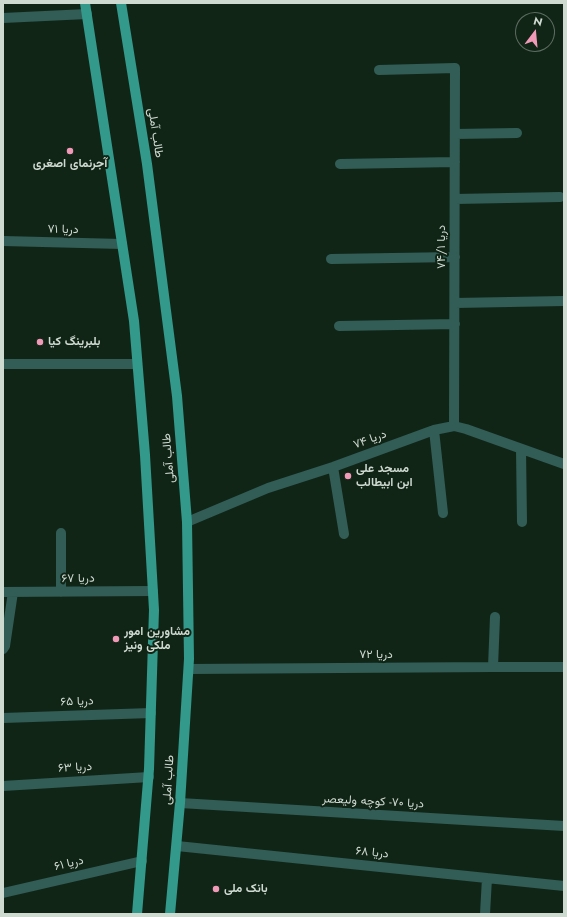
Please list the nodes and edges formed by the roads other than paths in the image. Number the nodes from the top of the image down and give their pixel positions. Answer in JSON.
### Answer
{"nodes":[{"id":1,"x":85,"y":3,"type":"edge"},
{"id":2,"x":121,"y":3,"type":"edge"},
{"id":3,"x":87,"y":14,"type":"junction"},
{"id":4,"x":3,"y":18,"type":"edge"},
{"id":5,"x":380,"y":70,"type":"dead end"},
{"id":6,"x":516,"y":133,"type":"dead end"},
{"id":7,"x":455,"y":134,"type":"junction"},
{"id":8,"x":455,"y":162,"type":"junction"},
{"id":9,"x":340,"y":164,"type":"dead end"},
{"id":10,"x":560,"y":197,"type":"dead end"},
{"id":11,"x":455,"y":199,"type":"junction"},
{"id":12,"x":3,"y":241,"type":"edge"},
{"id":13,"x":122,"y":244,"type":"junction"},
{"id":14,"x":455,"y":256,"type":"junction"},
{"id":15,"x":331,"y":259,"type":"dead end"},
{"id":16,"x":564,"y":301,"type":"edge"},
{"id":17,"x":455,"y":303,"type":"junction"},
{"id":18,"x":455,"y":324,"type":"junction"},
{"id":19,"x":339,"y":326,"type":"dead end"},
{"id":20,"x":3,"y":364,"type":"edge"},
{"id":21,"x":137,"y":364,"type":"junction"},
{"id":22,"x":454,"y":426,"type":"junction"},
{"id":23,"x":434,"y":430,"type":"junction"},
{"id":24,"x":521,"y":449,"type":"junction"},
{"id":25,"x":564,"y":464,"type":"edge"},
{"id":26,"x":333,"y":467,"type":"junction"},
{"id":27,"x":443,"y":513,"type":"dead end"},
{"id":28,"x":187,"y":522,"type":"junction"},
{"id":29,"x":522,"y":522,"type":"dead end"},
{"id":30,"x":61,"y":533,"type":"dead end"},
{"id":31,"x":344,"y":534,"type":"dead end"},
{"id":32,"x":153,"y":591,"type":"junction"},
{"id":33,"x":8,"y":592,"type":"edge"},
{"id":34,"x":61,"y":592,"type":"junction"},
{"id":35,"x":495,"y":617,"type":"dead end"},
{"id":36,"x":3,"y":649,"type":"edge"},
{"id":37,"x":493,"y":667,"type":"junction"},
{"id":38,"x":564,"y":667,"type":"edge"},
{"id":39,"x":189,"y":669,"type":"junction"},
{"id":40,"x":151,"y":713,"type":"junction"},
{"id":41,"x":3,"y":718,"type":"edge"},
{"id":42,"x":149,"y":777,"type":"junction"},
{"id":43,"x":3,"y":786,"type":"edge"},
{"id":44,"x":180,"y":803,"type":"junction"},
{"id":45,"x":564,"y":826,"type":"edge"},
{"id":46,"x":177,"y":846,"type":"junction"},
{"id":47,"x":142,"y":861,"type":"junction"},
{"id":48,"x":487,"y":878,"type":"junction"},
{"id":49,"x":564,"y":886,"type":"edge"},
{"id":50,"x":3,"y":893,"type":"edge"},
{"id":51,"x":137,"y":914,"type":"edge"},
{"id":52,"x":170,"y":914,"type":"edge"},
{"id":53,"x":485,"y":914,"type":"edge"}],
"edges":[{"from":1,"to":3,"type":"main road","name":"طالب آملی"},
{"from":2,"to":28,"type":"main road","name":"طالب آملی"},
{"from":3,"to":4,"type":"street"},
{"from":3,"to":13,"type":"main road","name":"طالب آملی"},
{"from":5,"to":7,"type":"street","name":"دریا ۷۴/۱"},
{"from":6,"to":7,"type":"street"},
{"from":7,"to":8,"type":"street","name":"دریا ۷۴/۱"},
{"from":8,"to":9,"type":"street"},
{"from":8,"to":11,"type":"street","name":"دریا ۷۴/۱"},
{"from":10,"to":11,"type":"street"},
{"from":11,"to":14,"type":"street","name":"دریا ۷۴/۱"},
{"from":12,"to":13,"type":"street","name":"دریا ۷۱"},
{"from":13,"to":21,"type":"main road","name":"طالب آملی"},
{"from":14,"to":15,"type":"street"},
{"from":14,"to":17,"type":"street","name":"دریا ۷۴/۱"},
{"from":16,"to":17,"type":"street"},
{"from":17,"to":18,"type":"street","name":"دریا ۷۴/۱"},
{"from":18,"to":19,"type":"street"},
{"from":18,"to":22,"type":"street","name":"دریا ۷۴/۱"},
{"from":20,"to":21,"type":"street"},
{"from":21,"to":32,"type":"main road","name":"طالب آملی"},
{"from":22,"to":23,"type":"street","name":"دریا ۷۴"},
{"from":22,"to":24,"type":"street","name":"دریا ۷۴"},
{"from":23,"to":26,"type":"street","name":"دریا ۷۴"},
{"from":23,"to":27,"type":"street"},
{"from":24,"to":25,"type":"street","name":"دریا ۷۴"},
{"from":24,"to":29,"type":"street"},
{"from":26,"to":28,"type":"street","name":"دریا ۷۴"},
{"from":26,"to":31,"type":"street"},
{"from":28,"to":39,"type":"main road","name":"طالب آملی"},
{"from":30,"to":34,"type":"street"},
{"from":32,"to":34,"type":"street","name":"دریا ۶۷"},
{"from":32,"to":40,"type":"main road","name":"طالب آملی"},
{"from":33,"to":34,"type":"street","name":"دریا ۶۷"},
{"from":33,"to":36,"type":"street"},
{"from":35,"to":37,"type":"street"},
{"from":37,"to":38,"type":"street","name":"دریا ۷۲"},
{"from":37,"to":39,"type":"street","name":"دریا ۷۲"},
{"from":39,"to":44,"type":"main road","name":"طالب آملی"},
{"from":40,"to":41,"type":"street","name":"دریا ۶۵"},
{"from":40,"to":42,"type":"main road","name":"طالب آملی"},
{"from":42,"to":43,"type":"street","name":"دریا ۶۳"},
{"from":42,"to":47,"type":"main road","name":"طالب آملی"},
{"from":44,"to":45,"type":"street","name":"دریا ۷۰- کوچه ولیعصر"},
{"from":44,"to":46,"type":"main road","name":"طالب آملی"},
{"from":46,"to":48,"type":"street","name":"دریا ۶۸"},
{"from":46,"to":52,"type":"main road","name":"طالب آملی"},
{"from":47,"to":50,"type":"street","name":"دریا ۶۱"},
{"from":47,"to":51,"type":"main road","name":"طالب آملی"},
{"from":48,"to":49,"type":"street","name":"دریا ۶۸"},
{"from":48,"to":53,"type":"street"}]}
